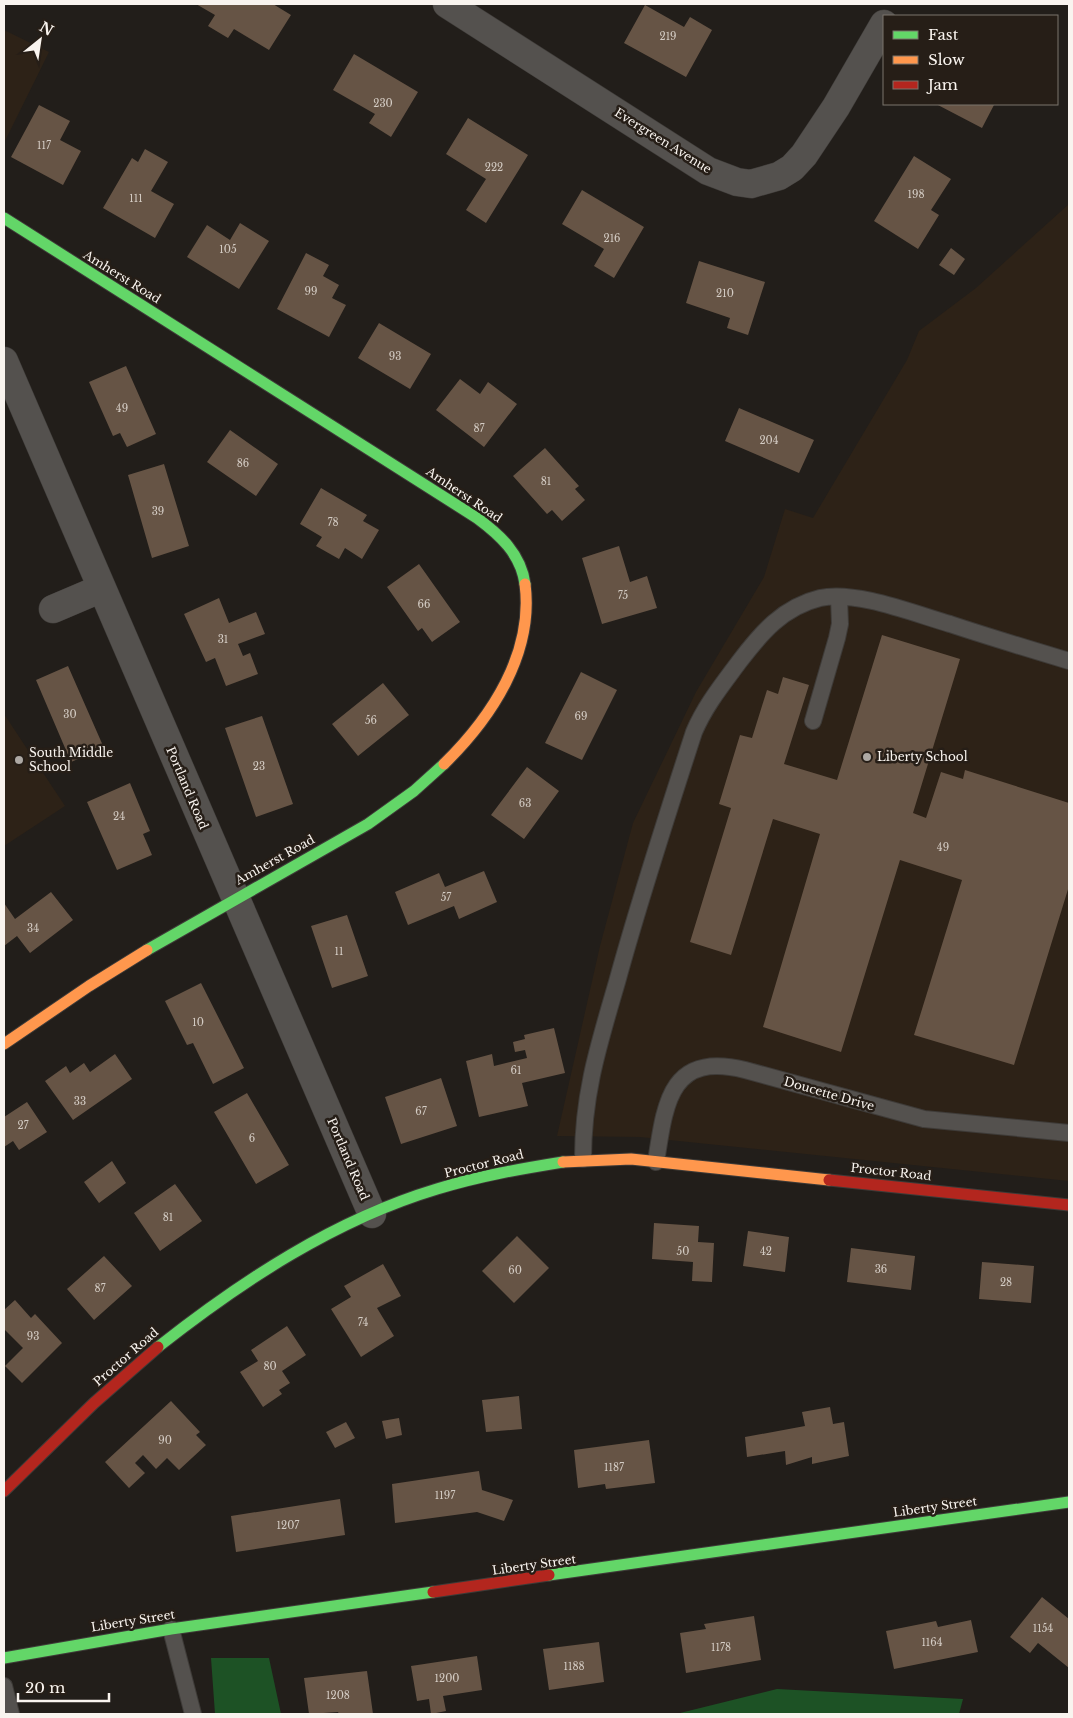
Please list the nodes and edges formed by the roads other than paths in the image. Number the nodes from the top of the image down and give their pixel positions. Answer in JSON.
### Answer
{"nodes":[{"id":1,"x":447,"y":4,"type":"edge"},
{"id":2,"x":895,"y":4,"type":"edge"},
{"id":3,"x":889,"y":15,"type":"edge"},
{"id":4,"x":883,"y":26,"type":"edge"},
{"id":5,"x":4,"y":218,"type":"edge"},
{"id":6,"x":4,"y":361,"type":"edge"},
{"id":7,"x":100,"y":589,"type":"junction"},
{"id":8,"x":839,"y":598,"type":"junction"},
{"id":9,"x":53,"y":609,"type":"dead end"},
{"id":10,"x":1069,"y":662,"type":"edge"},
{"id":11,"x":813,"y":721,"type":"dead end"},
{"id":12,"x":235,"y":898,"type":"junction"},
{"id":13,"x":4,"y":1044,"type":"edge"},
{"id":14,"x":1069,"y":1133,"type":"edge"},
{"id":15,"x":583,"y":1159,"type":"junction"},
{"id":16,"x":656,"y":1162,"type":"junction"},
{"id":17,"x":1069,"y":1205,"type":"edge"},
{"id":18,"x":372,"y":1214,"type":"junction"},
{"id":19,"x":4,"y":1491,"type":"edge"},
{"id":20,"x":1069,"y":1502,"type":"edge"},
{"id":21,"x":171,"y":1629,"type":"junction"},
{"id":22,"x":4,"y":1658,"type":"edge"},
{"id":23,"x":4,"y":1686,"type":"edge"},
{"id":24,"x":10,"y":1714,"type":"edge"},
{"id":25,"x":193,"y":1714,"type":"edge"}],
"edges":[{"from":1,"to":4,"type":"street","name":"Evergreen Avenue"},
{"from":2,"to":3,"type":"street"},
{"from":5,"to":12,"type":"street","name":"Amherst Road"},
{"from":6,"to":7,"type":"street","name":"Portland Road"},
{"from":7,"to":9,"type":"street"},
{"from":7,"to":12,"type":"street","name":"Portland Road"},
{"from":8,"to":10,"type":"lane"},
{"from":8,"to":11,"type":"lane"},
{"from":8,"to":15,"type":"lane"},
{"from":12,"to":13,"type":"street","name":"Amherst Road"},
{"from":12,"to":18,"type":"street","name":"Portland Road"},
{"from":14,"to":16,"type":"lane","name":"Doucette Drive"},
{"from":15,"to":16,"type":"street","name":"Proctor Road"},
{"from":15,"to":18,"type":"street","name":"Proctor Road"},
{"from":16,"to":17,"type":"street","name":"Proctor Road"},
{"from":18,"to":19,"type":"street","name":"Proctor Road"},
{"from":20,"to":21,"type":"street","name":"Liberty Street"},
{"from":21,"to":22,"type":"street","name":"Liberty Street"},
{"from":21,"to":25,"type":"lane"},
{"from":23,"to":24,"type":"lane"}]}
